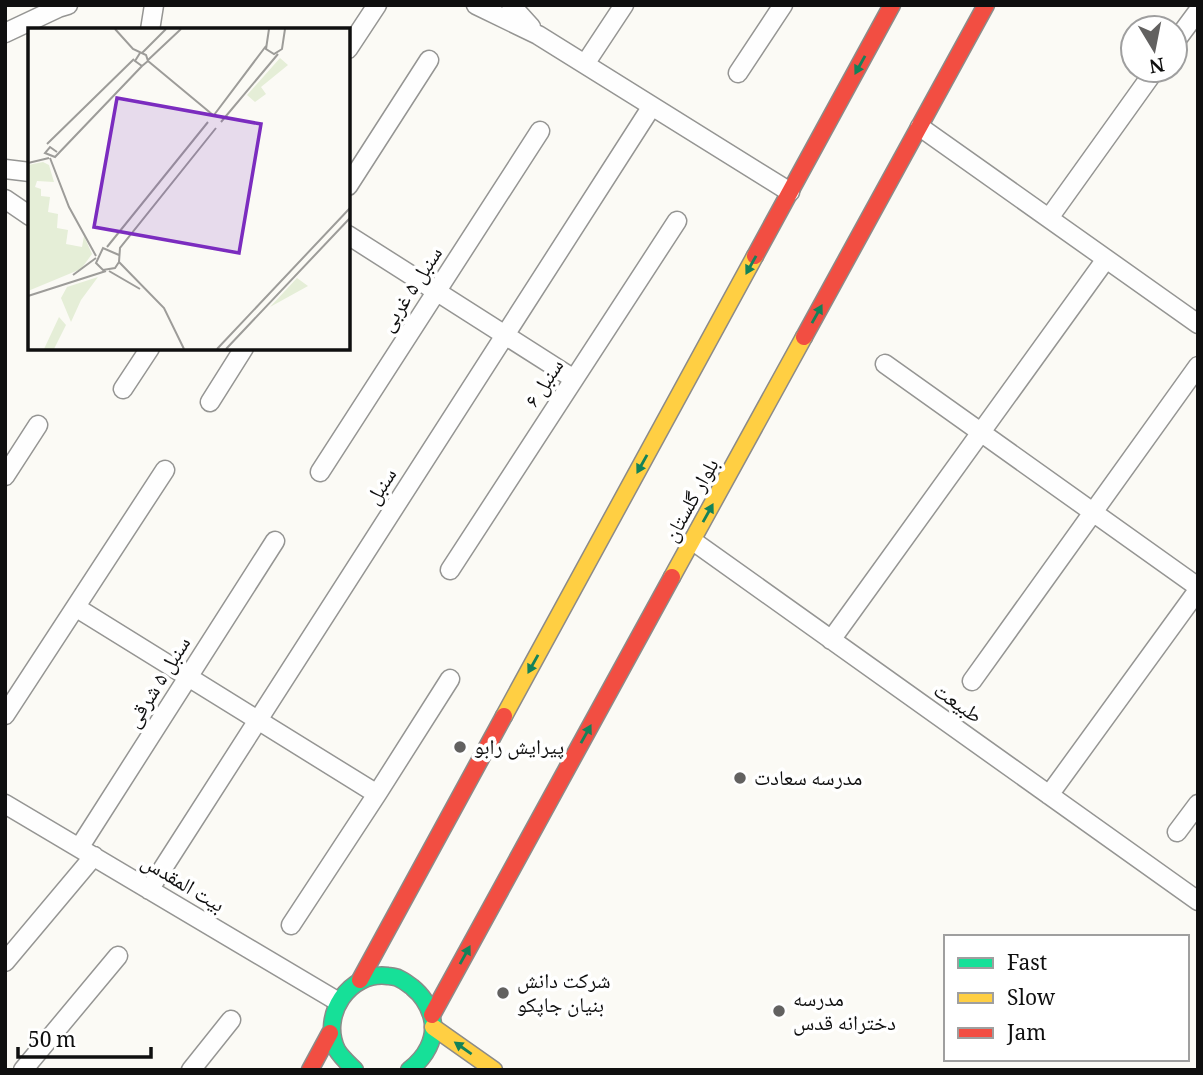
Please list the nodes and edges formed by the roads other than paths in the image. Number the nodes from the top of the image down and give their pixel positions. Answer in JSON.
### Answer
{"nodes":[{"id":1,"x":68,"y":5,"type":"edge"},
{"id":2,"x":154,"y":5,"type":"edge"},
{"id":3,"x":377,"y":5,"type":"edge"},
{"id":4,"x":475,"y":5,"type":"edge"},
{"id":5,"x":511,"y":5,"type":"edge"},
{"id":6,"x":625,"y":5,"type":"edge"},
{"id":7,"x":783,"y":5,"type":"edge"},
{"id":8,"x":892,"y":5,"type":"edge"},
{"id":9,"x":986,"y":5,"type":"edge"},
{"id":10,"x":150,"y":28,"type":"edge"},
{"id":11,"x":5,"y":33,"type":"edge"},
{"id":12,"x":538,"y":35,"type":"junction"},
{"id":13,"x":350,"y":45,"type":"edge"},
{"id":14,"x":429,"y":61,"type":"dead end"},
{"id":15,"x":585,"y":64,"type":"junction"},
{"id":16,"x":738,"y":73,"type":"dead end"},
{"id":17,"x":1145,"y":84,"type":"edge"},
{"id":18,"x":652,"y":106,"type":"junction"},
{"id":19,"x":920,"y":127,"type":"junction"},
{"id":20,"x":540,"y":131,"type":"dead end"},
{"id":21,"x":5,"y":169,"type":"edge"},
{"id":22,"x":28,"y":172,"type":"edge"},
{"id":23,"x":350,"y":183,"type":"edge"},
{"id":24,"x":790,"y":192,"type":"junction"},
{"id":25,"x":5,"y":199,"type":"edge"},
{"id":26,"x":28,"y":215,"type":"edge"},
{"id":27,"x":1049,"y":218,"type":"junction"},
{"id":28,"x":677,"y":221,"type":"dead end"},
{"id":29,"x":350,"y":236,"type":"edge"},
{"id":30,"x":1105,"y":259,"type":"junction"},
{"id":31,"x":436,"y":291,"type":"junction"},
{"id":32,"x":1198,"y":324,"type":"edge"},
{"id":33,"x":505,"y":335,"type":"junction"},
{"id":34,"x":149,"y":350,"type":"edge"},
{"id":35,"x":243,"y":350,"type":"edge"},
{"id":36,"x":885,"y":364,"type":"dead end"},
{"id":37,"x":1198,"y":366,"type":"edge"},
{"id":38,"x":574,"y":379,"type":"junction"},
{"id":39,"x":124,"y":389,"type":"dead end"},
{"id":40,"x":210,"y":401,"type":"dead end"},
{"id":41,"x":38,"y":425,"type":"dead end"},
{"id":42,"x":981,"y":433,"type":"junction"},
{"id":43,"x":165,"y":470,"type":"dead end"},
{"id":44,"x":320,"y":472,"type":"dead end"},
{"id":45,"x":5,"y":476,"type":"edge"},
{"id":46,"x":1093,"y":512,"type":"junction"},
{"id":47,"x":275,"y":541,"type":"dead end"},
{"id":48,"x":693,"y":541,"type":"junction"},
{"id":49,"x":450,"y":570,"type":"dead end"},
{"id":50,"x":1198,"y":588,"type":"edge"},
{"id":51,"x":76,"y":608,"type":"junction"},
{"id":52,"x":831,"y":640,"type":"junction"},
{"id":53,"x":188,"y":677,"type":"junction"},
{"id":54,"x":450,"y":679,"type":"dead end"},
{"id":55,"x":972,"y":681,"type":"dead end"},
{"id":56,"x":5,"y":715,"type":"edge"},
{"id":57,"x":258,"y":721,"type":"junction"},
{"id":58,"x":377,"y":794,"type":"junction"},
{"id":59,"x":1049,"y":795,"type":"junction"},
{"id":60,"x":1198,"y":803,"type":"edge"},
{"id":61,"x":5,"y":804,"type":"edge"},
{"id":62,"x":1177,"y":832,"type":"dead end"},
{"id":63,"x":86,"y":852,"type":"junction"},
{"id":64,"x":149,"y":890,"type":"junction"},
{"id":65,"x":1198,"y":901,"type":"edge"},
{"id":66,"x":291,"y":925,"type":"dead end"},
{"id":67,"x":118,"y":957,"type":"dead end"},
{"id":68,"x":5,"y":962,"type":"edge"},
{"id":69,"x":360,"y":980,"type":"junction"},
{"id":70,"x":337,"y":1001,"type":"junction"},
{"id":71,"x":231,"y":1020,"type":"dead end"},
{"id":72,"x":432,"y":1021,"type":"junction"},
{"id":73,"x":330,"y":1032,"type":"junction"},
{"id":74,"x":23,"y":1070,"type":"edge"},
{"id":75,"x":191,"y":1070,"type":"edge"},
{"id":76,"x":310,"y":1070,"type":"edge"},
{"id":77,"x":355,"y":1070,"type":"edge"},
{"id":78,"x":409,"y":1070,"type":"edge"},
{"id":79,"x":494,"y":1070,"type":"edge"}],
"edges":[{"from":1,"to":11,"type":"street"},
{"from":2,"to":10,"type":"street"},
{"from":3,"to":13,"type":"street"},
{"from":4,"to":12,"type":"street"},
{"from":5,"to":12,"type":"street"},
{"from":6,"to":15,"type":"street"},
{"from":7,"to":16,"type":"street"},
{"from":8,"to":24,"type":"main road","one_way":true},
{"from":9,"to":19,"type":"main road","name":"بلوار گلستان"},
{"from":12,"to":15,"type":"street"},
{"from":14,"to":23,"type":"street"},
{"from":15,"to":18,"type":"street"},
{"from":17,"to":27,"type":"street"},
{"from":18,"to":24,"type":"street"},
{"from":18,"to":33,"type":"street","name":"سنبل"},
{"from":19,"to":27,"type":"street"},
{"from":48,"to":19,"type":"main road","name":"بلوار گلستان","one_way":true},
{"from":20,"to":31,"type":"street","name":"سنبل ۵ غربی"},
{"from":21,"to":22,"type":"street"},
{"from":24,"to":69,"type":"main road","one_way":true},
{"from":25,"to":26,"type":"street"},
{"from":27,"to":30,"type":"street"},
{"from":28,"to":38,"type":"street","name":"سنبل ۶"},
{"from":29,"to":31,"type":"street"},
{"from":30,"to":32,"type":"street"},
{"from":30,"to":42,"type":"street"},
{"from":31,"to":33,"type":"street"},
{"from":31,"to":44,"type":"street","name":"سنبل ۵ غربی"},
{"from":33,"to":38,"type":"street"},
{"from":33,"to":57,"type":"street","name":"سنبل"},
{"from":34,"to":39,"type":"street"},
{"from":35,"to":40,"type":"street"},
{"from":36,"to":42,"type":"street"},
{"from":37,"to":46,"type":"street"},
{"from":38,"to":49,"type":"street","name":"سنبل ۶"},
{"from":41,"to":45,"type":"street"},
{"from":42,"to":46,"type":"street"},
{"from":42,"to":52,"type":"street"},
{"from":43,"to":51,"type":"street"},
{"from":46,"to":50,"type":"street"},
{"from":46,"to":55,"type":"street"},
{"from":47,"to":53,"type":"street","name":"سنبل ۵ شرقی"},
{"from":48,"to":52,"type":"street","name":"طبیعت"},
{"from":72,"to":48,"type":"main road","name":"بلوار گلستان","one_way":true},
{"from":50,"to":59,"type":"street"},
{"from":51,"to":53,"type":"street"},
{"from":51,"to":56,"type":"street"},
{"from":52,"to":59,"type":"street","name":"طبیعت"},
{"from":53,"to":57,"type":"street"},
{"from":53,"to":63,"type":"street","name":"سنبل ۵ شرقی"},
{"from":54,"to":58,"type":"street"},
{"from":57,"to":58,"type":"street"},
{"from":57,"to":64,"type":"street","name":"سنبل"},
{"from":58,"to":66,"type":"street"},
{"from":59,"to":65,"type":"street","name":"طبیعت"},
{"from":60,"to":62,"type":"street"},
{"from":61,"to":63,"type":"street","name":"بیت المقدس"},
{"from":63,"to":64,"type":"street","name":"بیت المقدس"},
{"from":63,"to":68,"type":"street","name":"سنبل ۵ شرقی"},
{"from":64,"to":70,"type":"street","name":"بیت المقدس"},
{"from":67,"to":74,"type":"street"},
{"from":69,"to":70,"type":"main road"},
{"from":69,"to":72,"type":"main road"},
{"from":70,"to":73,"type":"main road"},
{"from":71,"to":75,"type":"street"},
{"from":72,"to":78,"type":"main road","name":"بلوار گلستان"},
{"from":79,"to":72,"type":"main road","one_way":true},
{"from":73,"to":76,"type":"main road"},
{"from":73,"to":77,"type":"main road"}]}
